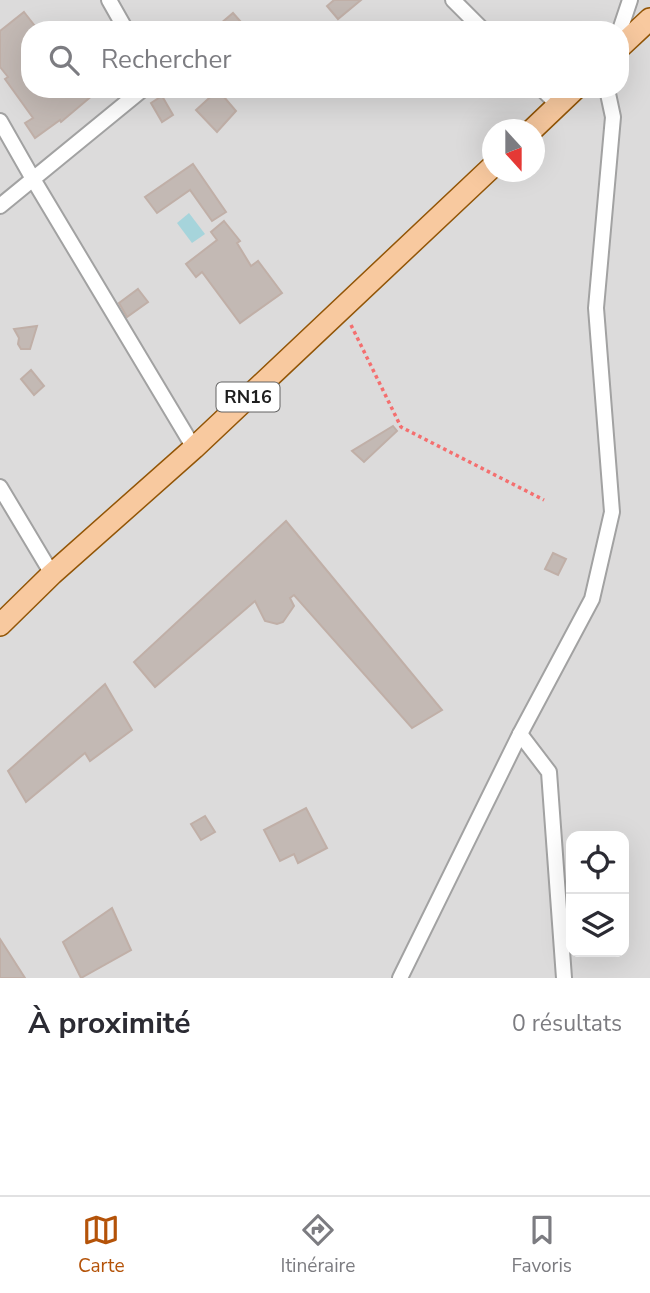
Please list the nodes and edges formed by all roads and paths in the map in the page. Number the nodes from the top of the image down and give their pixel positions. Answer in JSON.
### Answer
{"nodes":[{"id":1,"x":109,"y":0,"type":"edge"},
{"id":2,"x":453,"y":0,"type":"edge"},
{"id":3,"x":630,"y":0,"type":"edge"},
{"id":4,"x":650,"y":19,"type":"edge"},
{"id":5,"x":121,"y":21,"type":"edge"},
{"id":6,"x":473,"y":21,"type":"edge"},
{"id":7,"x":623,"y":21,"type":"edge"},
{"id":8,"x":629,"y":39,"type":"edge"},
{"id":9,"x":132,"y":98,"type":"edge"},
{"id":10,"x":551,"y":98,"type":"edge"},
{"id":11,"x":565,"y":98,"type":"edge"},
{"id":12,"x":609,"y":98,"type":"edge"},
{"id":13,"x":558,"y":105,"type":"junction"},
{"id":14,"x":543,"y":119,"type":"edge"},
{"id":15,"x":0,"y":121,"type":"edge"},
{"id":16,"x":482,"y":176,"type":"edge"},
{"id":17,"x":33,"y":179,"type":"junction"},
{"id":18,"x":0,"y":206,"type":"edge"},
{"id":19,"x":343,"y":307,"type":"junction"},
{"id":20,"x":194,"y":448,"type":"junction"},
{"id":21,"x":0,"y":488,"type":"edge"},
{"id":22,"x":544,"y":500,"type":"dead end"},
{"id":23,"x":52,"y":574,"type":"junction"},
{"id":24,"x":0,"y":625,"type":"edge"},
{"id":25,"x":520,"y":734,"type":"junction"},
{"id":26,"x":400,"y":978,"type":"edge"},
{"id":27,"x":564,"y":978,"type":"edge"}],
"edges":[{"from":1,"to":5,"type":"street"},
{"from":2,"to":6,"type":"street"},
{"from":3,"to":7,"type":"street"},
{"from":4,"to":8,"type":"main road"},
{"from":9,"to":17,"type":"street"},
{"from":10,"to":13,"type":"street"},
{"from":11,"to":13,"type":"main road"},
{"from":12,"to":25,"type":"street"},
{"from":13,"to":14,"type":"main road"},
{"from":15,"to":17,"type":"street"},
{"from":16,"to":19,"type":"main road","number":"RN16"},
{"from":17,"to":18,"type":"street"},
{"from":17,"to":20,"type":"street"},
{"from":19,"to":20,"type":"main road","number":"RN16"},
{"from":19,"to":22,"type":"path"},
{"from":20,"to":23,"type":"main road","number":"RN16"},
{"from":21,"to":23,"type":"street"},
{"from":23,"to":24,"type":"main road","number":"RN16"},
{"from":25,"to":26,"type":"street"},
{"from":25,"to":27,"type":"street"}]}
